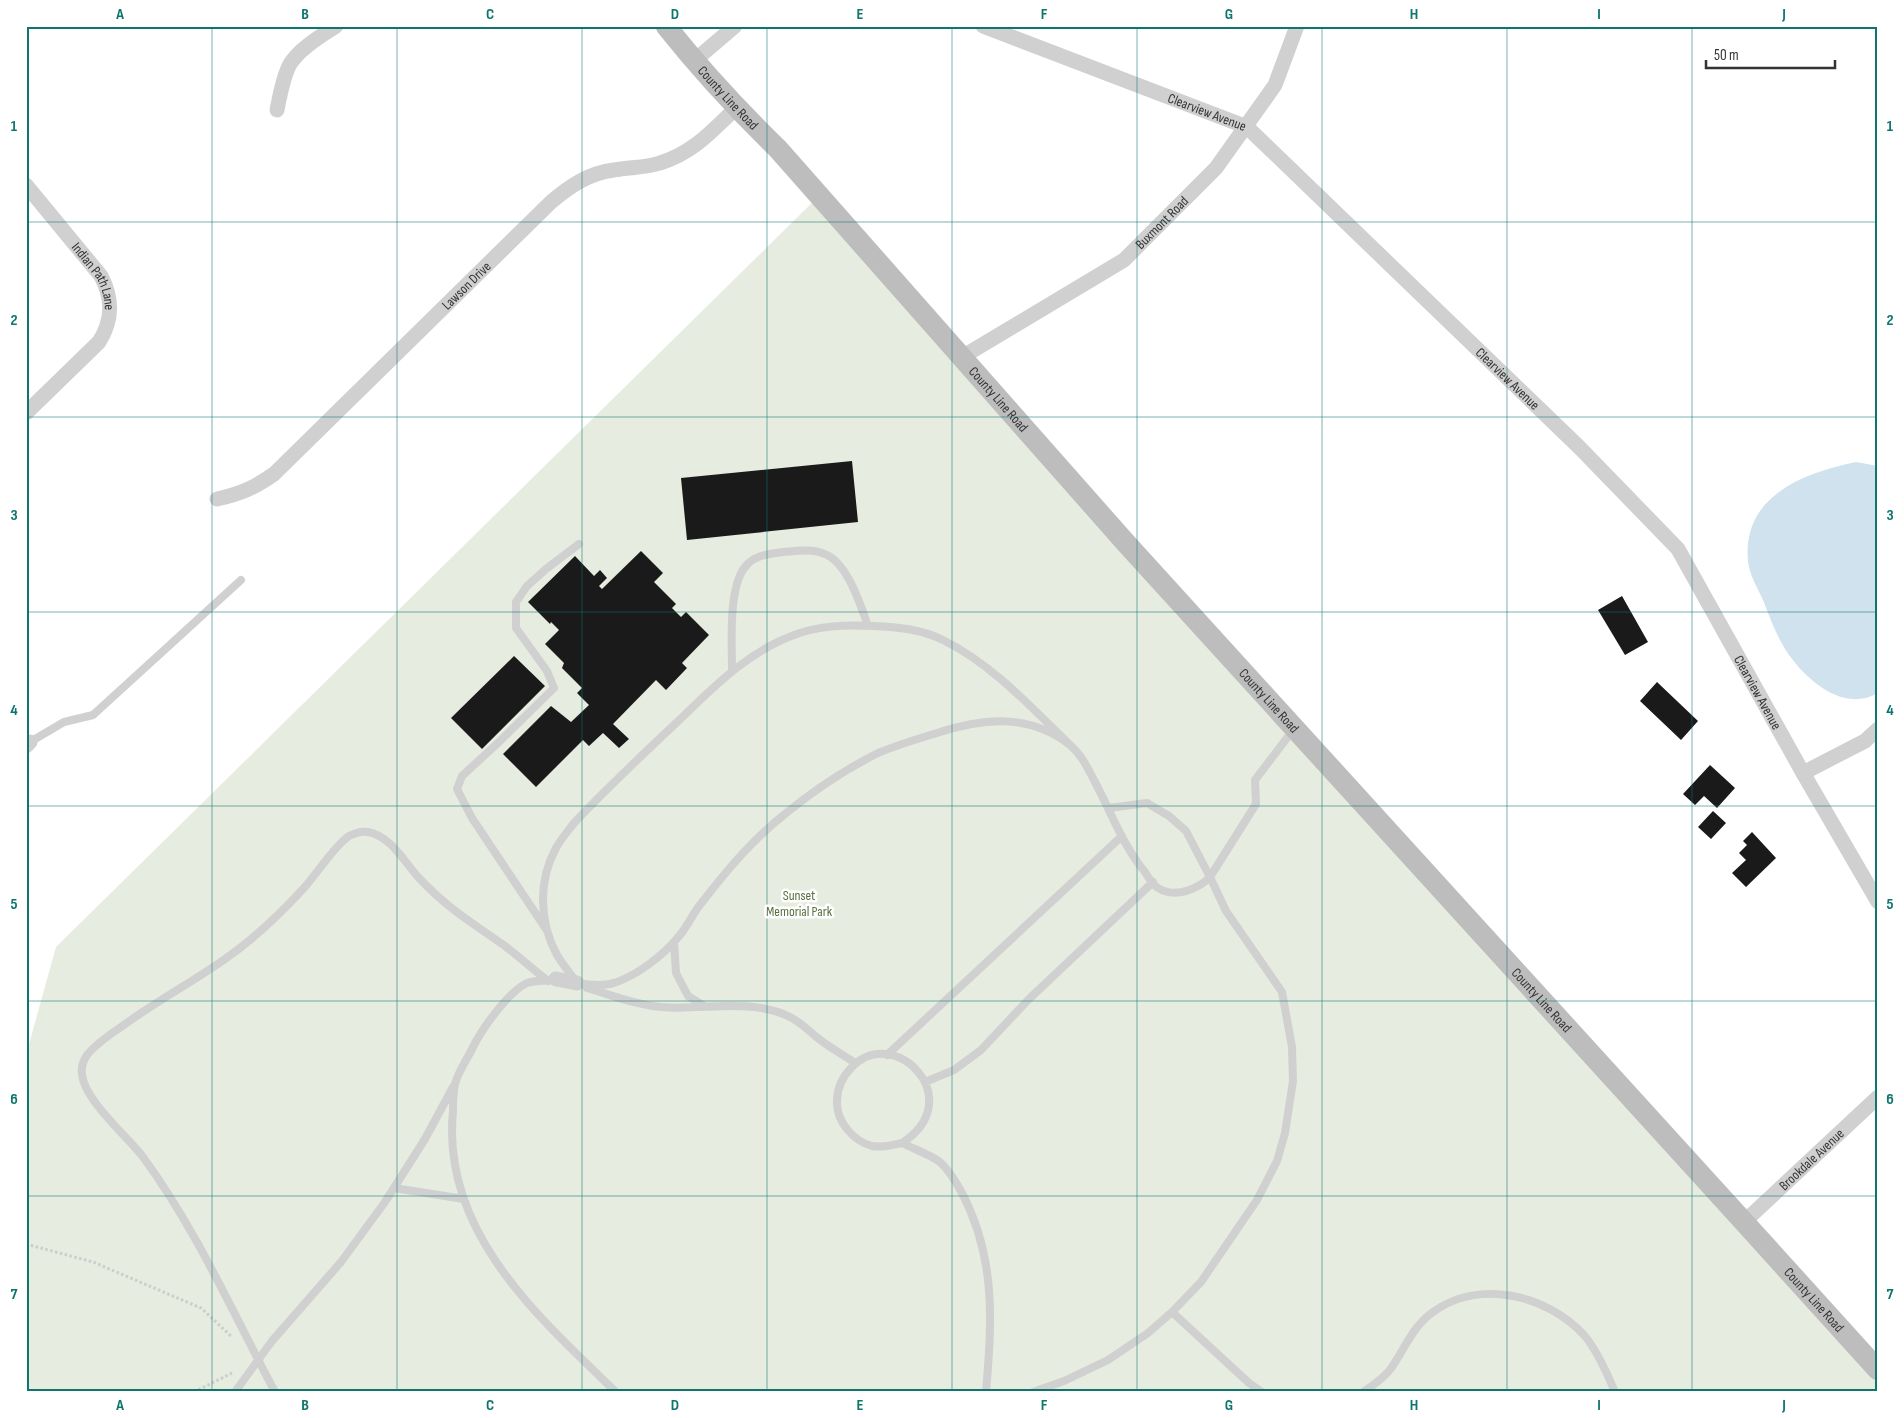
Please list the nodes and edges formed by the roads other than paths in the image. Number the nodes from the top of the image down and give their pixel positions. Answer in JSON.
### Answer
{"nodes":[{"id":1,"x":336,"y":26,"type":"edge"},
{"id":2,"x":666,"y":26,"type":"edge"},
{"id":3,"x":735,"y":26,"type":"edge"},
{"id":4,"x":983,"y":26,"type":"edge"},
{"id":5,"x":1297,"y":26,"type":"edge"},
{"id":6,"x":694,"y":61,"type":"junction"},
{"id":7,"x":736,"y":108,"type":"junction"},
{"id":8,"x":277,"y":110,"type":"dead end"},
{"id":9,"x":1247,"y":127,"type":"junction"},
{"id":10,"x":26,"y":185,"type":"edge"},
{"id":11,"x":962,"y":357,"type":"junction"},
{"id":12,"x":26,"y":412,"type":"edge"},
{"id":13,"x":216,"y":499,"type":"dead end"},
{"id":14,"x":578,"y":544,"type":"dead end"},
{"id":15,"x":241,"y":580,"type":"dead end"},
{"id":16,"x":868,"y":626,"type":"junction"},
{"id":17,"x":732,"y":671,"type":"junction"},
{"id":18,"x":1294,"y":728,"type":"junction"},
{"id":19,"x":1878,"y":729,"type":"edge"},
{"id":20,"x":28,"y":744,"type":"edge"},
{"id":21,"x":1071,"y":746,"type":"junction"},
{"id":22,"x":1803,"y":773,"type":"junction"},
{"id":23,"x":1109,"y":808,"type":"junction"},
{"id":24,"x":1122,"y":836,"type":"junction"},
{"id":25,"x":1210,"y":877,"type":"junction"},
{"id":26,"x":1153,"y":882,"type":"junction"},
{"id":27,"x":1878,"y":902,"type":"edge"},
{"id":28,"x":548,"y":933,"type":"junction"},
{"id":29,"x":674,"y":942,"type":"junction"},
{"id":30,"x":552,"y":980,"type":"junction"},
{"id":31,"x":578,"y":983,"type":"junction"},
{"id":32,"x":704,"y":1006,"type":"junction"},
{"id":33,"x":888,"y":1055,"type":"junction"},
{"id":34,"x":855,"y":1063,"type":"junction"},
{"id":35,"x":925,"y":1082,"type":"junction"},
{"id":36,"x":455,"y":1083,"type":"junction"},
{"id":37,"x":1878,"y":1097,"type":"edge"},
{"id":38,"x":902,"y":1143,"type":"junction"},
{"id":39,"x":394,"y":1188,"type":"junction"},
{"id":40,"x":464,"y":1199,"type":"junction"},
{"id":41,"x":1744,"y":1222,"type":"junction"},
{"id":42,"x":1172,"y":1312,"type":"junction"},
{"id":43,"x":258,"y":1360,"type":"junction"},
{"id":44,"x":1878,"y":1370,"type":"edge"},
{"id":45,"x":235,"y":1392,"type":"edge"},
{"id":46,"x":275,"y":1392,"type":"edge"},
{"id":47,"x":616,"y":1392,"type":"edge"},
{"id":48,"x":986,"y":1392,"type":"edge"},
{"id":49,"x":1033,"y":1392,"type":"edge"},
{"id":50,"x":1262,"y":1392,"type":"edge"},
{"id":51,"x":1364,"y":1392,"type":"edge"},
{"id":52,"x":1615,"y":1392,"type":"edge"}],
"edges":[{"from":1,"to":8,"type":"street"},
{"from":2,"to":6,"type":"main road","name":"County Line Road"},
{"from":3,"to":6,"type":"street"},
{"from":4,"to":9,"type":"street","name":"Clearview Avenue"},
{"from":5,"to":9,"type":"street","name":"Buxmont Road"},
{"from":6,"to":7,"type":"main road","name":"County Line Road"},
{"from":7,"to":11,"type":"main road","name":"County Line Road"},
{"from":7,"to":13,"type":"street","name":"Lawson Drive"},
{"from":9,"to":11,"type":"street","name":"Buxmont Road"},
{"from":9,"to":22,"type":"street","name":"Clearview Avenue"},
{"from":10,"to":12,"type":"street","name":"Indian Path Lane"},
{"from":11,"to":18,"type":"main road","name":"County Line Road"},
{"from":14,"to":28,"type":"lane"},
{"from":15,"to":20,"type":"lane"},
{"from":16,"to":17,"type":"lane"},
{"from":16,"to":17,"type":"lane"},
{"from":16,"to":21,"type":"lane"},
{"from":17,"to":28,"type":"lane"},
{"from":18,"to":25,"type":"lane"},
{"from":18,"to":41,"type":"main road","name":"County Line Road"},
{"from":19,"to":22,"type":"street"},
{"from":21,"to":23,"type":"lane"},
{"from":21,"to":29,"type":"lane"},
{"from":22,"to":27,"type":"street","name":"Clearview Avenue"},
{"from":23,"to":24,"type":"lane"},
{"from":23,"to":25,"type":"lane"},
{"from":24,"to":26,"type":"lane"},
{"from":24,"to":33,"type":"lane"},
{"from":25,"to":26,"type":"lane"},
{"from":25,"to":42,"type":"lane"},
{"from":26,"to":35,"type":"lane"},
{"from":28,"to":31,"type":"lane"},
{"from":29,"to":31,"type":"lane"},
{"from":29,"to":32,"type":"lane"},
{"from":30,"to":31,"type":"street"},
{"from":30,"to":32,"type":"lane"},
{"from":30,"to":36,"type":"lane"},
{"from":30,"to":43,"type":"lane"},
{"from":32,"to":34,"type":"lane"},
{"from":33,"to":34,"type":"lane"},
{"from":33,"to":35,"type":"lane"},
{"from":34,"to":38,"type":"lane"},
{"from":35,"to":38,"type":"lane"},
{"from":36,"to":39,"type":"lane"},
{"from":36,"to":40,"type":"lane"},
{"from":37,"to":41,"type":"street","name":"Brookdale Avenue"},
{"from":38,"to":48,"type":"lane"},
{"from":39,"to":40,"type":"lane"},
{"from":39,"to":43,"type":"lane"},
{"from":40,"to":47,"type":"lane"},
{"from":41,"to":44,"type":"main road","name":"County Line Road"},
{"from":42,"to":49,"type":"lane"},
{"from":42,"to":50,"type":"lane"},
{"from":43,"to":45,"type":"lane"},
{"from":43,"to":46,"type":"lane"},
{"from":51,"to":52,"type":"lane"}]}
